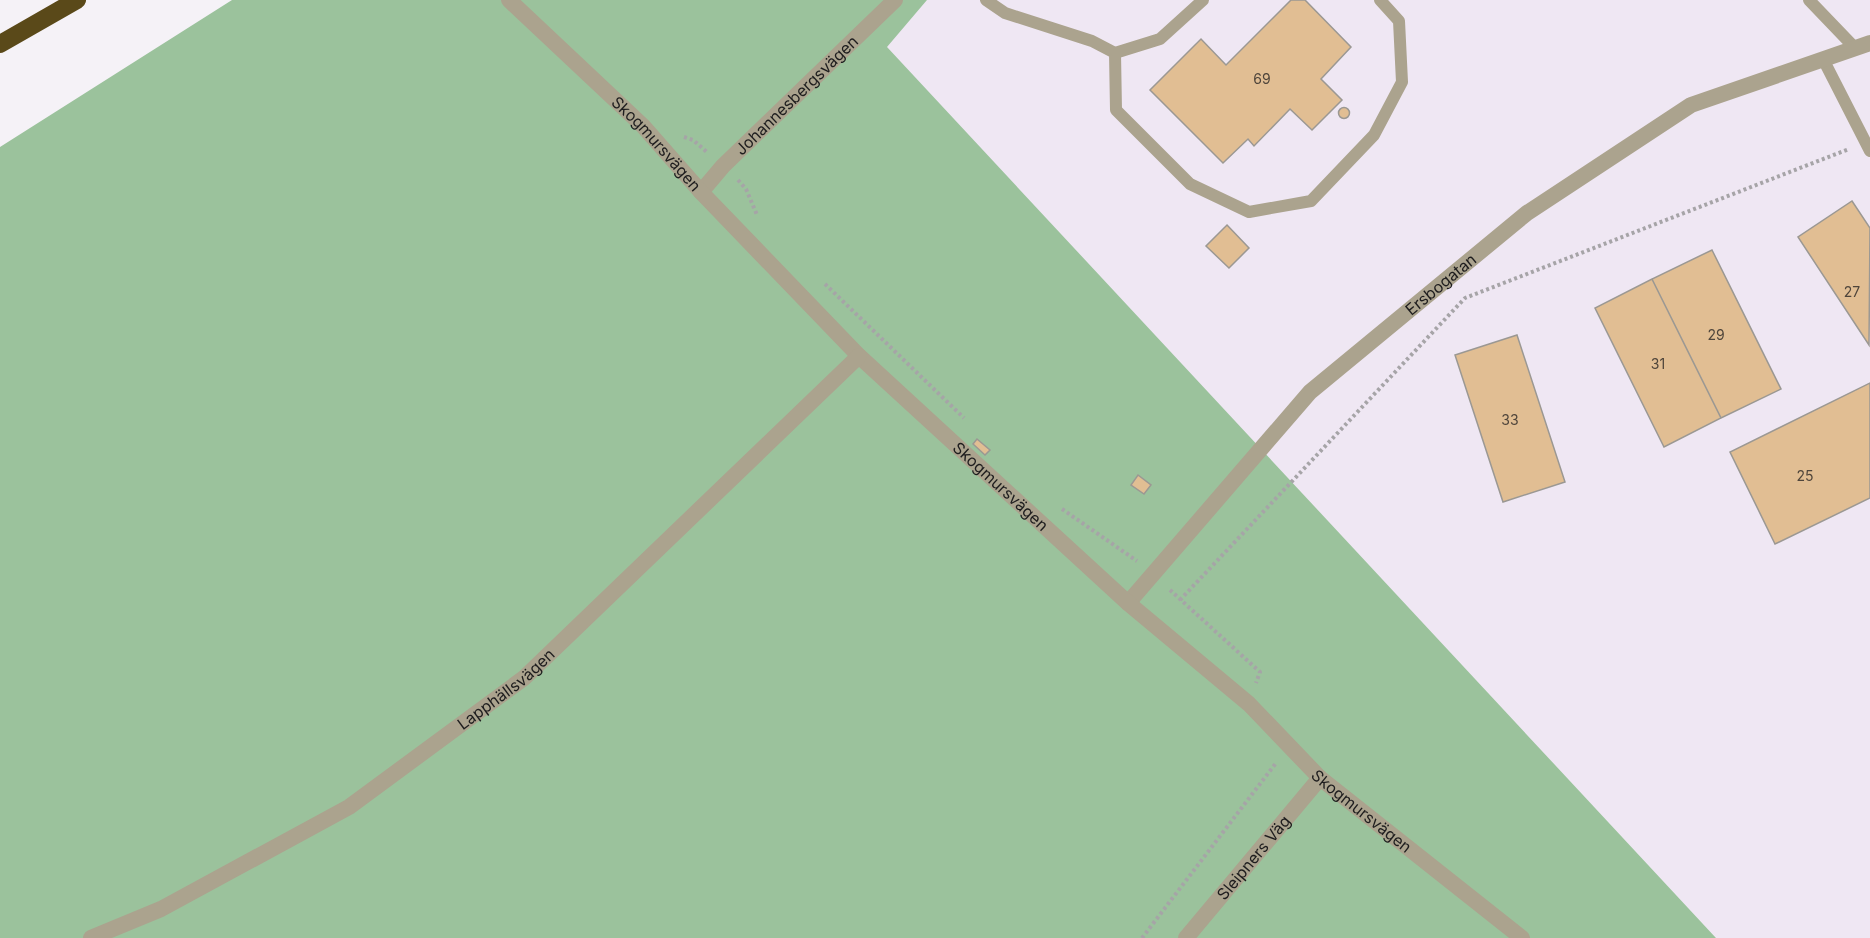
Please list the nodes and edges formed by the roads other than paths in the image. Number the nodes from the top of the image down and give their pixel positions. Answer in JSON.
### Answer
{"nodes":[{"id":1,"x":77,"y":0,"type":"edge"},
{"id":2,"x":509,"y":0,"type":"edge"},
{"id":3,"x":896,"y":0,"type":"edge"},
{"id":4,"x":986,"y":0,"type":"edge"},
{"id":5,"x":1203,"y":0,"type":"edge"},
{"id":6,"x":1380,"y":0,"type":"edge"},
{"id":7,"x":1809,"y":0,"type":"edge"},
{"id":8,"x":0,"y":44,"type":"edge"},
{"id":9,"x":1863,"y":46,"type":"edge"},
{"id":10,"x":1115,"y":53,"type":"junction"},
{"id":11,"x":1823,"y":59,"type":"junction"},
{"id":12,"x":1867,"y":147,"type":"edge"},
{"id":13,"x":701,"y":192,"type":"junction"},
{"id":14,"x":859,"y":356,"type":"junction"},
{"id":15,"x":1128,"y":603,"type":"junction"},
{"id":16,"x":1320,"y":778,"type":"junction"},
{"id":17,"x":91,"y":938,"type":"edge"},
{"id":18,"x":1186,"y":938,"type":"edge"},
{"id":19,"x":1522,"y":938,"type":"edge"}],
"edges":[{"from":1,"to":8,"type":"highway"},
{"from":2,"to":13,"type":"street","name":"Skogmursvägen"},
{"from":3,"to":13,"type":"street","name":"Johannesbergsvägen"},
{"from":4,"to":10,"type":"lane"},
{"from":5,"to":10,"type":"lane"},
{"from":6,"to":10,"type":"lane"},
{"from":7,"to":9,"type":"lane"},
{"from":9,"to":11,"type":"street","name":"Ersbogatan"},
{"from":11,"to":12,"type":"lane"},
{"from":11,"to":15,"type":"street","name":"Ersbogatan"},
{"from":13,"to":14,"type":"street","name":"Skogmursvägen"},
{"from":14,"to":15,"type":"street","name":"Skogmursvägen"},
{"from":14,"to":17,"type":"street","name":"Lapphällsvägen"},
{"from":15,"to":16,"type":"street","name":"Skogmursvägen"},
{"from":16,"to":18,"type":"street","name":"Sleipners Väg"},
{"from":16,"to":19,"type":"street","name":"Skogmursvägen"}]}
